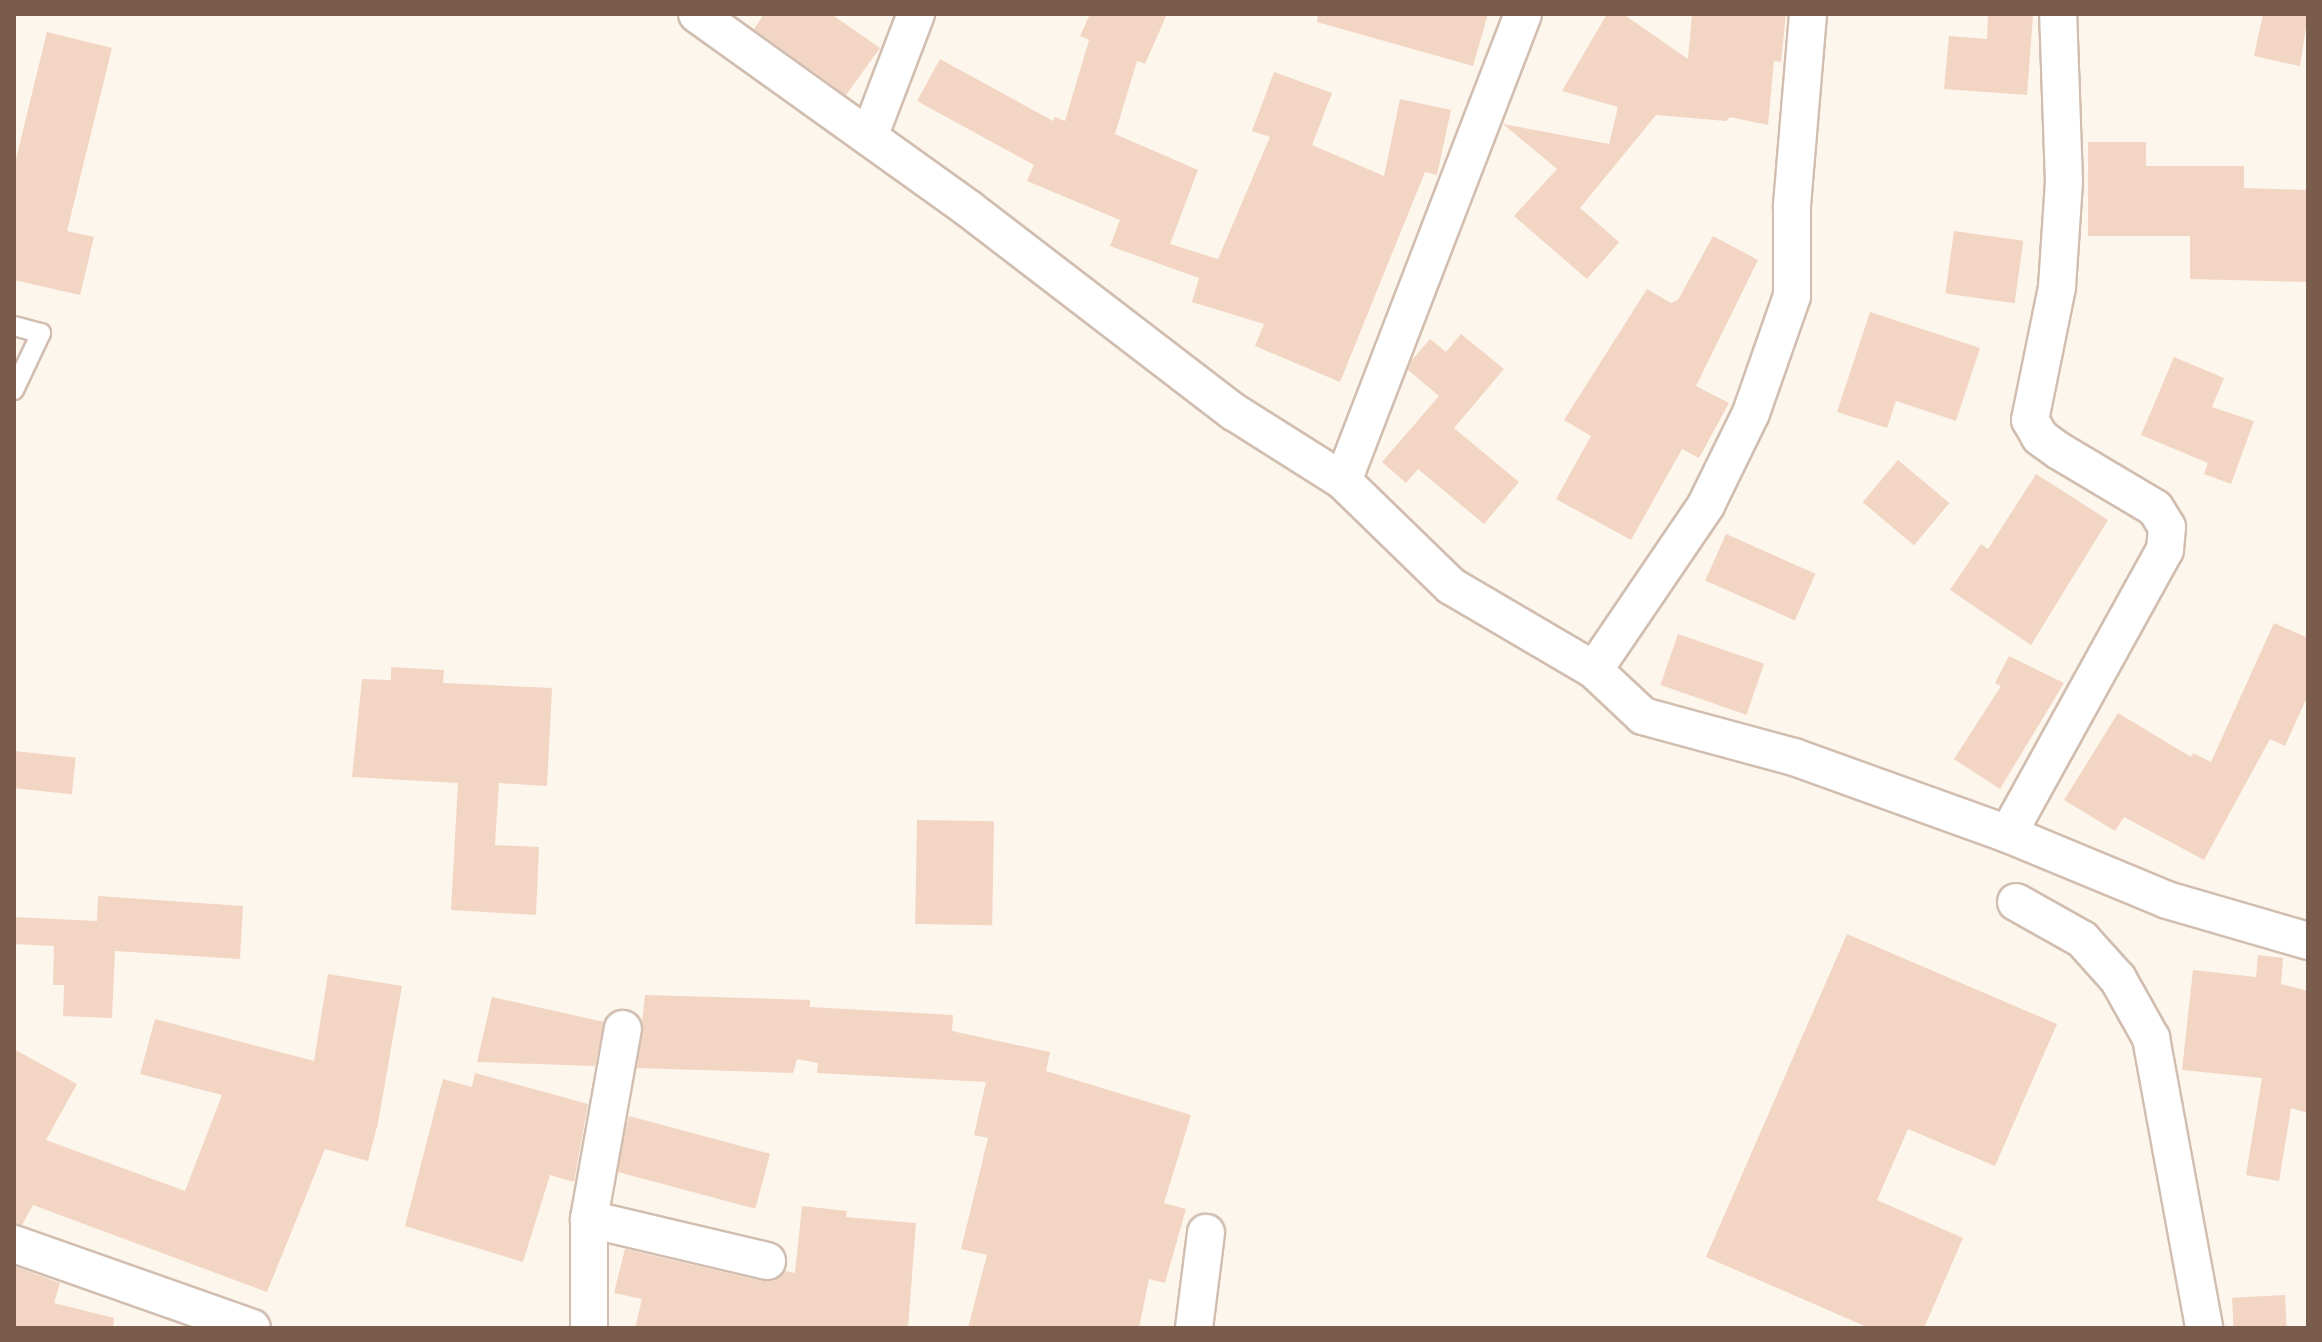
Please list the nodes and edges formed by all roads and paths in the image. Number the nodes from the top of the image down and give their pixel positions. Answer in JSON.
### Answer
{"nodes":[{"id":1,"x":697,"y":14,"type":"edge"},
{"id":2,"x":916,"y":14,"type":"edge"},
{"id":3,"x":1523,"y":14,"type":"edge"},
{"id":4,"x":1808,"y":14,"type":"edge"},
{"id":5,"x":2058,"y":14,"type":"edge"},
{"id":6,"x":869,"y":137,"type":"junction"},
{"id":7,"x":14,"y":326,"type":"edge"},
{"id":8,"x":14,"y":390,"type":"edge"},
{"id":9,"x":1343,"y":481,"type":"junction"},
{"id":10,"x":1594,"y":670,"type":"junction"},
{"id":11,"x":2008,"y":834,"type":"junction"},
{"id":12,"x":2016,"y":902,"type":"dead end"},
{"id":13,"x":2308,"y":941,"type":"edge"},
{"id":14,"x":623,"y":1029,"type":"dead end"},
{"id":15,"x":589,"y":1219,"type":"junction"},
{"id":16,"x":1206,"y":1233,"type":"dead end"},
{"id":17,"x":14,"y":1244,"type":"edge"},
{"id":18,"x":767,"y":1261,"type":"dead end"},
{"id":19,"x":252,"y":1328,"type":"edge"},
{"id":20,"x":589,"y":1328,"type":"edge"},
{"id":21,"x":1194,"y":1328,"type":"edge"},
{"id":22,"x":2204,"y":1328,"type":"edge"}],
"edges":[{"from":1,"to":6,"type":"street"},
{"from":2,"to":6,"type":"street"},
{"from":3,"to":9,"type":"street"},
{"from":4,"to":10,"type":"street"},
{"from":5,"to":11,"type":"street"},
{"from":6,"to":9,"type":"street"},
{"from":7,"to":8,"type":"lane"},
{"from":9,"to":10,"type":"street"},
{"from":10,"to":11,"type":"street"},
{"from":11,"to":13,"type":"street"},
{"from":12,"to":22,"type":"street"},
{"from":14,"to":15,"type":"street"},
{"from":15,"to":18,"type":"street"},
{"from":15,"to":20,"type":"street"},
{"from":16,"to":21,"type":"street"},
{"from":17,"to":19,"type":"street"}]}
